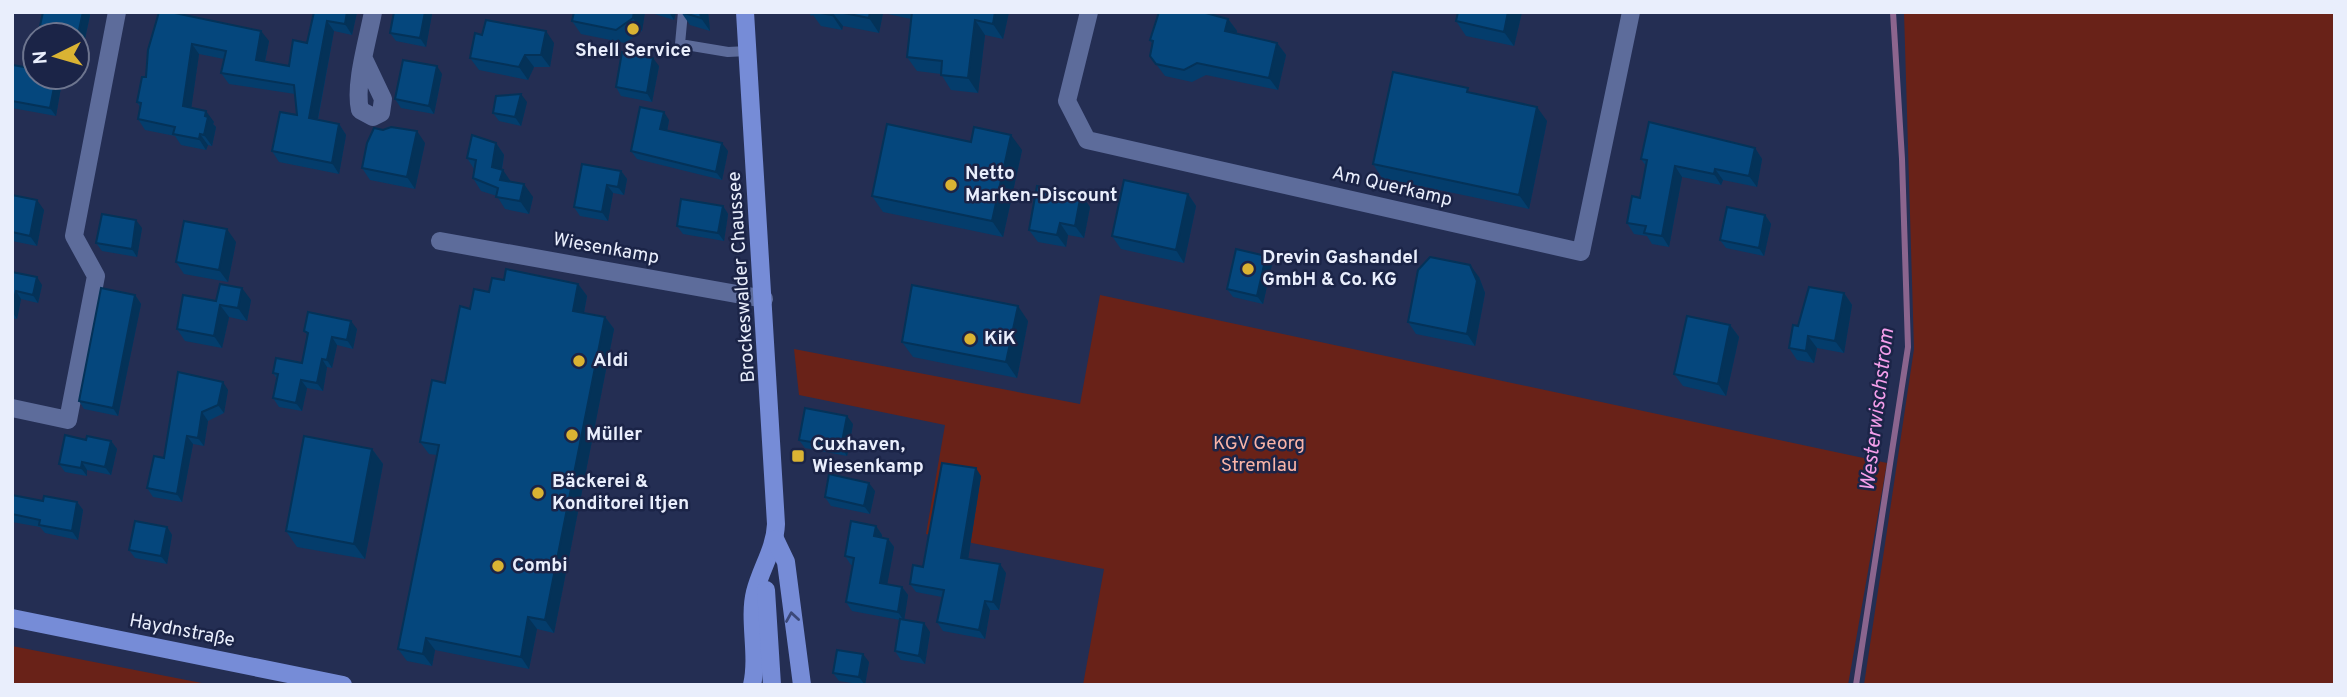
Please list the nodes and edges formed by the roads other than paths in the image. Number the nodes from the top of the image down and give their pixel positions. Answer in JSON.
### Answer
{"nodes":[{"id":1,"x":117,"y":12,"type":"edge"},
{"id":2,"x":373,"y":12,"type":"edge"},
{"id":3,"x":683,"y":12,"type":"edge"},
{"id":4,"x":745,"y":12,"type":"edge"},
{"id":5,"x":1088,"y":12,"type":"edge"},
{"id":6,"x":1631,"y":12,"type":"edge"},
{"id":7,"x":748,"y":51,"type":"junction"},
{"id":8,"x":364,"y":59,"type":"dead end"},
{"id":9,"x":440,"y":241,"type":"dead end"},
{"id":10,"x":764,"y":299,"type":"junction"},
{"id":11,"x":12,"y":408,"type":"edge"},
{"id":12,"x":775,"y":539,"type":"junction"},
{"id":13,"x":765,"y":569,"type":"junction"},
{"id":14,"x":12,"y":618,"type":"edge"},
{"id":15,"x":343,"y":685,"type":"edge"},
{"id":16,"x":752,"y":685,"type":"edge"},
{"id":17,"x":772,"y":685,"type":"edge"},
{"id":18,"x":802,"y":685,"type":"edge"}],
"edges":[{"from":1,"to":11,"type":"street"},
{"from":2,"to":8,"type":"street"},
{"from":3,"to":7,"type":"lane"},
{"from":4,"to":7,"type":"street","name":"Brockeswalder Chaussee"},
{"from":5,"to":6,"type":"street","name":"Am Querkamp"},
{"from":7,"to":10,"type":"street","name":"Brockeswalder Chaussee"},
{"from":9,"to":10,"type":"street","name":"Wiesenkamp"},
{"from":10,"to":12,"type":"street","name":"Brockeswalder Chaussee"},
{"from":12,"to":13,"type":"street","name":"Brockeswalder Chaussee"},
{"from":18,"to":12,"type":"street","name":"Brockeswalder Chaussee","one_way":true},
{"from":13,"to":16,"type":"street"},
{"from":13,"to":17,"type":"street","name":"Brockeswalder Chaussee"},
{"from":14,"to":15,"type":"street","name":"Haydnstraße"}]}
